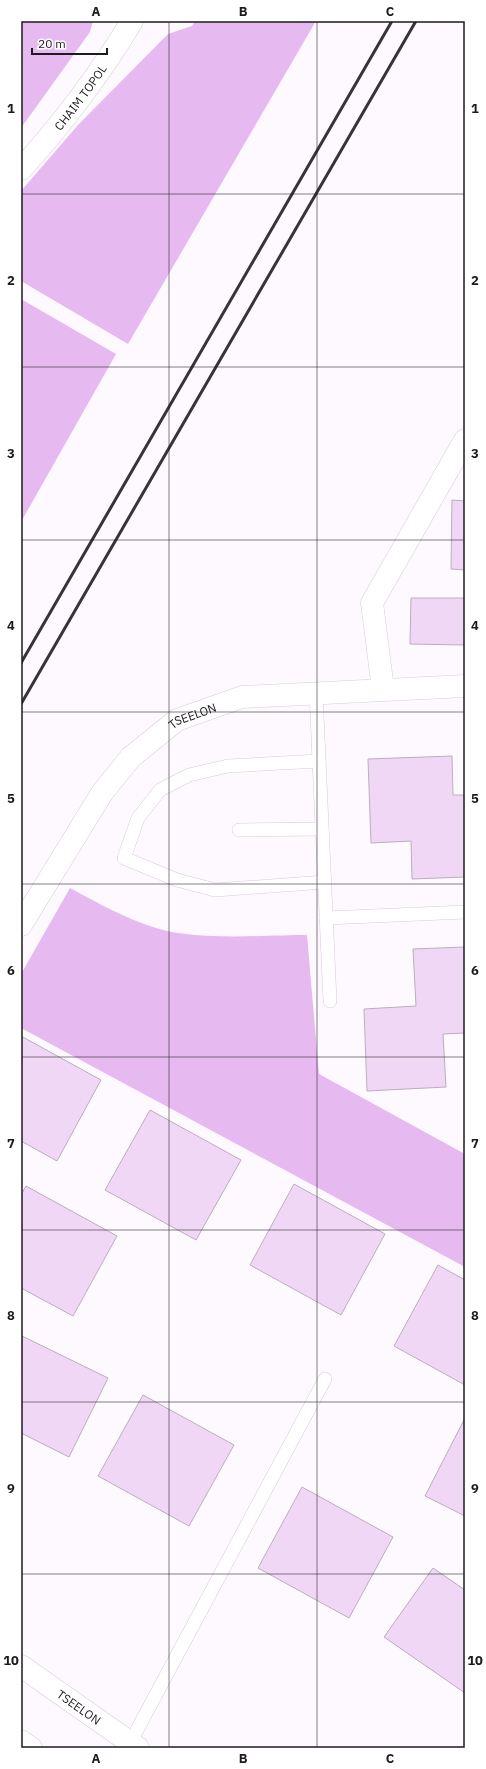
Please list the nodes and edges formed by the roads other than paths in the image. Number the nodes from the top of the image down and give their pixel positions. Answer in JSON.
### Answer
{"nodes":[{"id":1,"x":132,"y":21,"type":"edge"},
{"id":2,"x":21,"y":168,"type":"edge"},
{"id":3,"x":465,"y":440,"type":"edge"},
{"id":4,"x":465,"y":686,"type":"edge"},
{"id":5,"x":383,"y":689,"type":"junction"},
{"id":6,"x":316,"y":693,"type":"junction"},
{"id":7,"x":319,"y":761,"type":"junction"},
{"id":8,"x":322,"y":829,"type":"junction"},
{"id":9,"x":239,"y":830,"type":"dead end"},
{"id":10,"x":325,"y":882,"type":"junction"},
{"id":11,"x":465,"y":912,"type":"edge"},
{"id":12,"x":326,"y":918,"type":"junction"},
{"id":13,"x":21,"y":925,"type":"edge"},
{"id":14,"x":330,"y":1000,"type":"dead end"},
{"id":15,"x":325,"y":1379,"type":"dead end"},
{"id":16,"x":21,"y":1666,"type":"edge"},
{"id":17,"x":21,"y":1741,"type":"edge"},
{"id":18,"x":134,"y":1745,"type":"edge"},
{"id":19,"x":31,"y":1748,"type":"edge"}],
"edges":[{"from":1,"to":2,"type":"street","name":"CHAIM TOPOL"},
{"from":3,"to":5,"type":"street"},
{"from":4,"to":5,"type":"street","name":"TSEELON"},
{"from":5,"to":6,"type":"street","name":"TSEELON"},
{"from":6,"to":7,"type":"lane"},
{"from":6,"to":13,"type":"street","name":"TSEELON"},
{"from":7,"to":8,"type":"lane"},
{"from":7,"to":10,"type":"lane"},
{"from":8,"to":9,"type":"lane"},
{"from":8,"to":10,"type":"lane"},
{"from":10,"to":12,"type":"lane"},
{"from":11,"to":12,"type":"lane"},
{"from":12,"to":14,"type":"lane"},
{"from":15,"to":18,"type":"lane"},
{"from":16,"to":18,"type":"street","name":"TSEELON"},
{"from":17,"to":19,"type":"street"}]}
